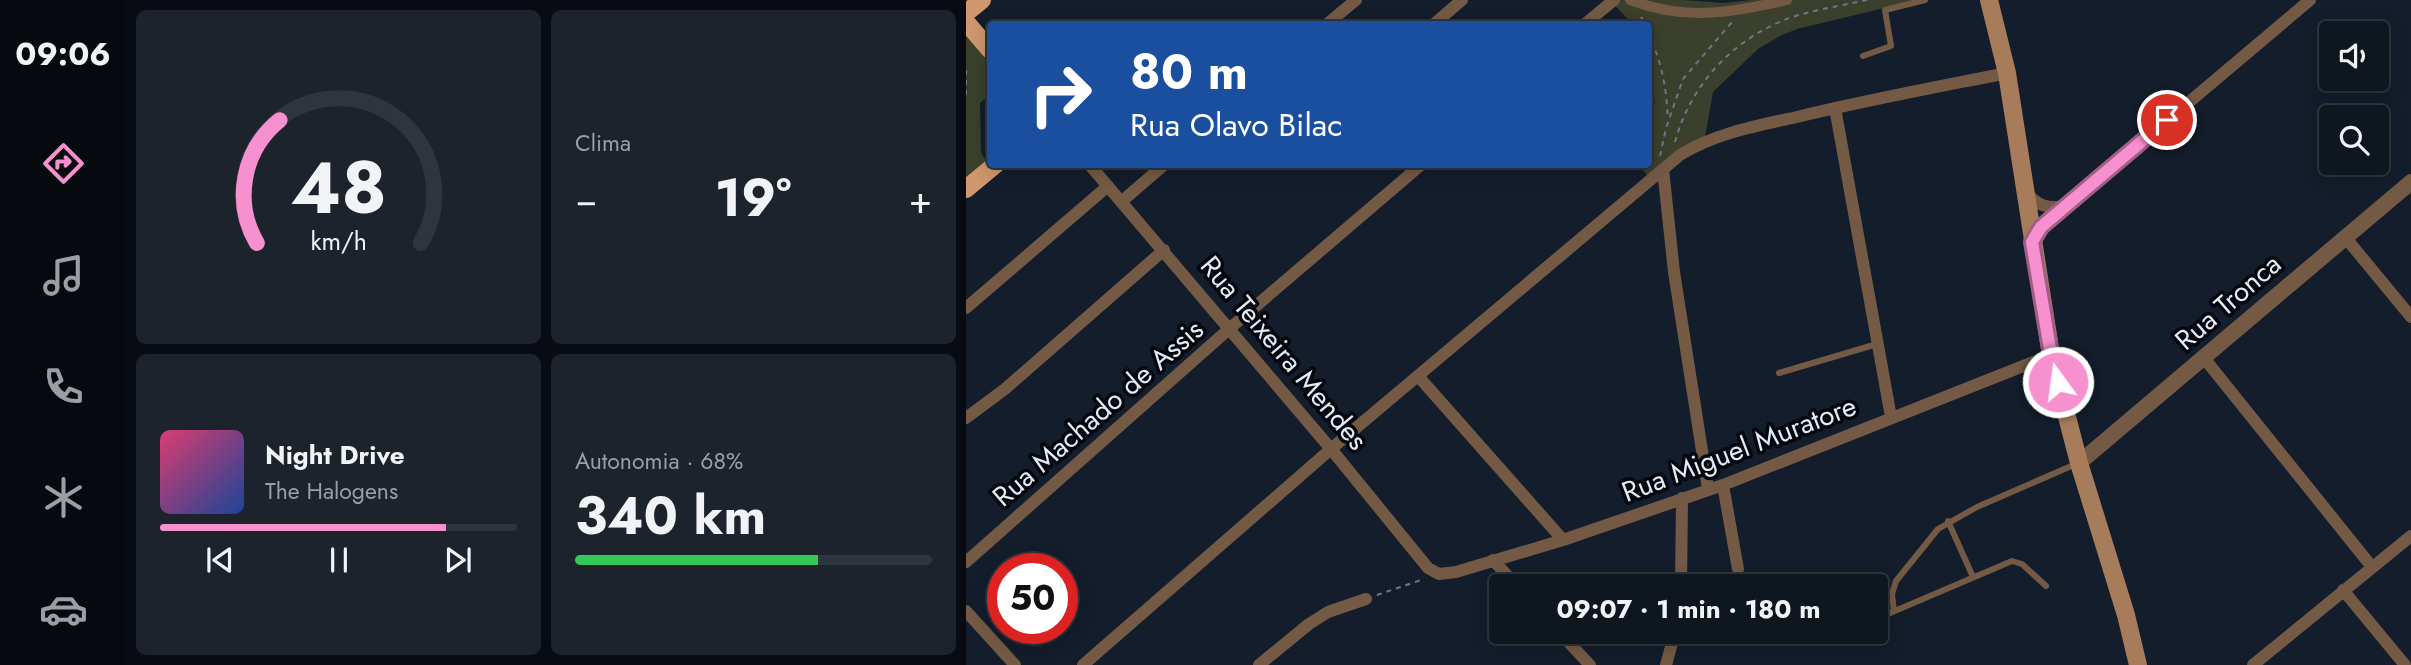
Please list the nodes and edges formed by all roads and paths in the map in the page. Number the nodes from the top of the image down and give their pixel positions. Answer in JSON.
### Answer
{"nodes":[{"id":1,"x":1356,"y":0,"type":"edge"},
{"id":2,"x":1462,"y":0,"type":"edge"},
{"id":3,"x":1614,"y":0,"type":"edge"},
{"id":4,"x":1630,"y":0,"type":"edge"},
{"id":5,"x":1787,"y":0,"type":"edge"},
{"id":6,"x":1867,"y":0,"type":"edge"},
{"id":7,"x":1925,"y":0,"type":"edge"},
{"id":8,"x":1989,"y":0,"type":"edge"},
{"id":9,"x":2310,"y":0,"type":"edge"},
{"id":10,"x":1742,"y":11,"type":"junction"},
{"id":11,"x":1331,"y":21,"type":"edge"},
{"id":12,"x":1438,"y":21,"type":"edge"},
{"id":13,"x":1589,"y":21,"type":"edge"},
{"id":14,"x":966,"y":22,"type":"edge"},
{"id":15,"x":1652,"y":41,"type":"edge"},
{"id":16,"x":987,"y":46,"type":"edge"},
{"id":17,"x":1863,"y":56,"type":"dead end"},
{"id":18,"x":966,"y":70,"type":"edge"},
{"id":19,"x":2007,"y":73,"type":"junction"},
{"id":20,"x":966,"y":100,"type":"edge"},
{"id":21,"x":1835,"y":108,"type":"junction"},
{"id":22,"x":1669,"y":121,"type":"junction"},
{"id":23,"x":1680,"y":155,"type":"junction"},
{"id":24,"x":991,"y":168,"type":"edge"},
{"id":25,"x":1092,"y":168,"type":"edge"},
{"id":26,"x":1160,"y":168,"type":"edge"},
{"id":27,"x":1417,"y":168,"type":"edge"},
{"id":28,"x":1658,"y":173,"type":"junction"},
{"id":29,"x":2411,"y":182,"type":"edge"},
{"id":30,"x":1108,"y":186,"type":"junction"},
{"id":31,"x":966,"y":189,"type":"edge"},
{"id":32,"x":2024,"y":189,"type":"junction"},
{"id":33,"x":1121,"y":202,"type":"junction"},
{"id":34,"x":2066,"y":206,"type":"junction"},
{"id":35,"x":2344,"y":237,"type":"junction"},
{"id":36,"x":2032,"y":242,"type":"junction"},
{"id":37,"x":1164,"y":250,"type":"junction"},
{"id":38,"x":966,"y":308,"type":"edge"},
{"id":39,"x":2411,"y":317,"type":"edge"},
{"id":40,"x":1230,"y":329,"type":"junction"},
{"id":41,"x":1877,"y":344,"type":"junction"},
{"id":42,"x":2051,"y":355,"type":"junction"},
{"id":43,"x":2204,"y":358,"type":"junction"},
{"id":44,"x":1779,"y":373,"type":"dead end"},
{"id":45,"x":1418,"y":376,"type":"junction"},
{"id":46,"x":1891,"y":417,"type":"junction"},
{"id":47,"x":966,"y":418,"type":"edge"},
{"id":48,"x":1331,"y":449,"type":"junction"},
{"id":49,"x":2079,"y":463,"type":"junction"},
{"id":50,"x":1723,"y":485,"type":"junction"},
{"id":51,"x":1708,"y":489,"type":"junction"},
{"id":52,"x":1682,"y":498,"type":"junction"},
{"id":53,"x":1948,"y":521,"type":"junction"},
{"id":54,"x":2411,"y":536,"type":"edge"},
{"id":55,"x":1563,"y":540,"type":"junction"},
{"id":56,"x":1493,"y":560,"type":"junction"},
{"id":57,"x":966,"y":562,"type":"edge"},
{"id":58,"x":2372,"y":567,"type":"junction"},
{"id":59,"x":1738,"y":569,"type":"dead end"},
{"id":60,"x":1506,"y":574,"type":"edge"},
{"id":61,"x":1681,"y":574,"type":"edge"},
{"id":62,"x":1439,"y":575,"type":"junction"},
{"id":63,"x":1973,"y":578,"type":"junction"},
{"id":64,"x":2046,"y":586,"type":"dead end"},
{"id":65,"x":2343,"y":590,"type":"junction"},
{"id":66,"x":1366,"y":599,"type":"joint"},
{"id":67,"x":966,"y":611,"type":"edge"},
{"id":68,"x":1894,"y":611,"type":"junction"},
{"id":69,"x":1888,"y":614,"type":"edge"},
{"id":70,"x":1570,"y":644,"type":"edge"},
{"id":71,"x":1672,"y":644,"type":"edge"},
{"id":72,"x":1015,"y":665,"type":"edge"},
{"id":73,"x":1083,"y":665,"type":"edge"},
{"id":74,"x":1259,"y":665,"type":"edge"},
{"id":75,"x":1590,"y":665,"type":"edge"},
{"id":76,"x":1666,"y":665,"type":"edge"},
{"id":77,"x":2138,"y":665,"type":"edge"},
{"id":78,"x":2253,"y":665,"type":"edge"},
{"id":79,"x":2405,"y":665,"type":"edge"}],
"edges":[{"from":1,"to":11,"type":"street"},
{"from":2,"to":12,"type":"street"},
{"from":3,"to":13,"type":"street"},
{"from":4,"to":10,"type":"street"},
{"from":5,"to":10,"type":"street"},
{"from":6,"to":23,"type":"path"},
{"from":7,"to":17,"type":"lane"},
{"from":8,"to":19,"type":"main road"},
{"from":9,"to":34,"type":"street"},
{"from":10,"to":22,"type":"path"},
{"from":14,"to":16,"type":"main road"},
{"from":15,"to":22,"type":"path"},
{"from":18,"to":20,"type":"path"},
{"from":19,"to":21,"type":"street"},
{"from":19,"to":32,"type":"main road"},
{"from":21,"to":23,"type":"street"},
{"from":21,"to":41,"type":"street"},
{"from":22,"to":28,"type":"path"},
{"from":23,"to":28,"type":"street"},
{"from":24,"to":31,"type":"main road"},
{"from":25,"to":30,"type":"street","name":"Rua Teixeira Mendes"},
{"from":26,"to":33,"type":"street"},
{"from":27,"to":40,"type":"street","name":"Rua Machado de Assis"},
{"from":28,"to":45,"type":"street"},
{"from":28,"to":51,"type":"street"},
{"from":29,"to":35,"type":"street","name":"Rua Tronca"},
{"from":30,"to":33,"type":"street","name":"Rua Teixeira Mendes"},
{"from":30,"to":38,"type":"street"},
{"from":32,"to":34,"type":"street"},
{"from":32,"to":36,"type":"main road"},
{"from":33,"to":37,"type":"street","name":"Rua Teixeira Mendes"},
{"from":34,"to":36,"type":"street"},
{"from":35,"to":39,"type":"street"},
{"from":35,"to":43,"type":"street","name":"Rua Tronca"},
{"from":36,"to":42,"type":"main road"},
{"from":37,"to":40,"type":"street","name":"Rua Teixeira Mendes"},
{"from":37,"to":47,"type":"street"},
{"from":40,"to":48,"type":"street","name":"Rua Teixeira Mendes"},
{"from":40,"to":57,"type":"street","name":"Rua Machado de Assis"},
{"from":41,"to":44,"type":"lane"},
{"from":41,"to":46,"type":"street"},
{"from":42,"to":46,"type":"street","name":"Rua Miguel Muratore"},
{"from":42,"to":49,"type":"main road"},
{"from":43,"to":49,"type":"street","name":"Rua Tronca"},
{"from":43,"to":58,"type":"street"},
{"from":45,"to":48,"type":"street"},
{"from":45,"to":55,"type":"street"},
{"from":46,"to":50,"type":"street","name":"Rua Miguel Muratore"},
{"from":48,"to":62,"type":"street","name":"Rua Teixeira Mendes"},
{"from":48,"to":73,"type":"street"},
{"from":49,"to":53,"type":"lane"},
{"from":49,"to":77,"type":"main road"},
{"from":50,"to":51,"type":"street","name":"Rua Miguel Muratore"},
{"from":50,"to":59,"type":"street"},
{"from":51,"to":52,"type":"street","name":"Rua Miguel Muratore"},
{"from":52,"to":55,"type":"street","name":"Rua Miguel Muratore"},
{"from":52,"to":61,"type":"street"},
{"from":53,"to":63,"type":"lane"},
{"from":53,"to":68,"type":"lane"},
{"from":54,"to":58,"type":"street"},
{"from":55,"to":56,"type":"street","name":"Rua Miguel Muratore"},
{"from":56,"to":60,"type":"street"},
{"from":56,"to":62,"type":"street","name":"Rua Miguel Muratore"},
{"from":58,"to":65,"type":"street"},
{"from":62,"to":66,"type":"path"},
{"from":63,"to":64,"type":"lane"},
{"from":63,"to":68,"type":"lane"},
{"from":65,"to":78,"type":"street"},
{"from":65,"to":79,"type":"street"},
{"from":66,"to":74,"type":"street"},
{"from":67,"to":72,"type":"street"},
{"from":68,"to":69,"type":"lane"},
{"from":70,"to":75,"type":"street"},
{"from":71,"to":76,"type":"street"}]}
